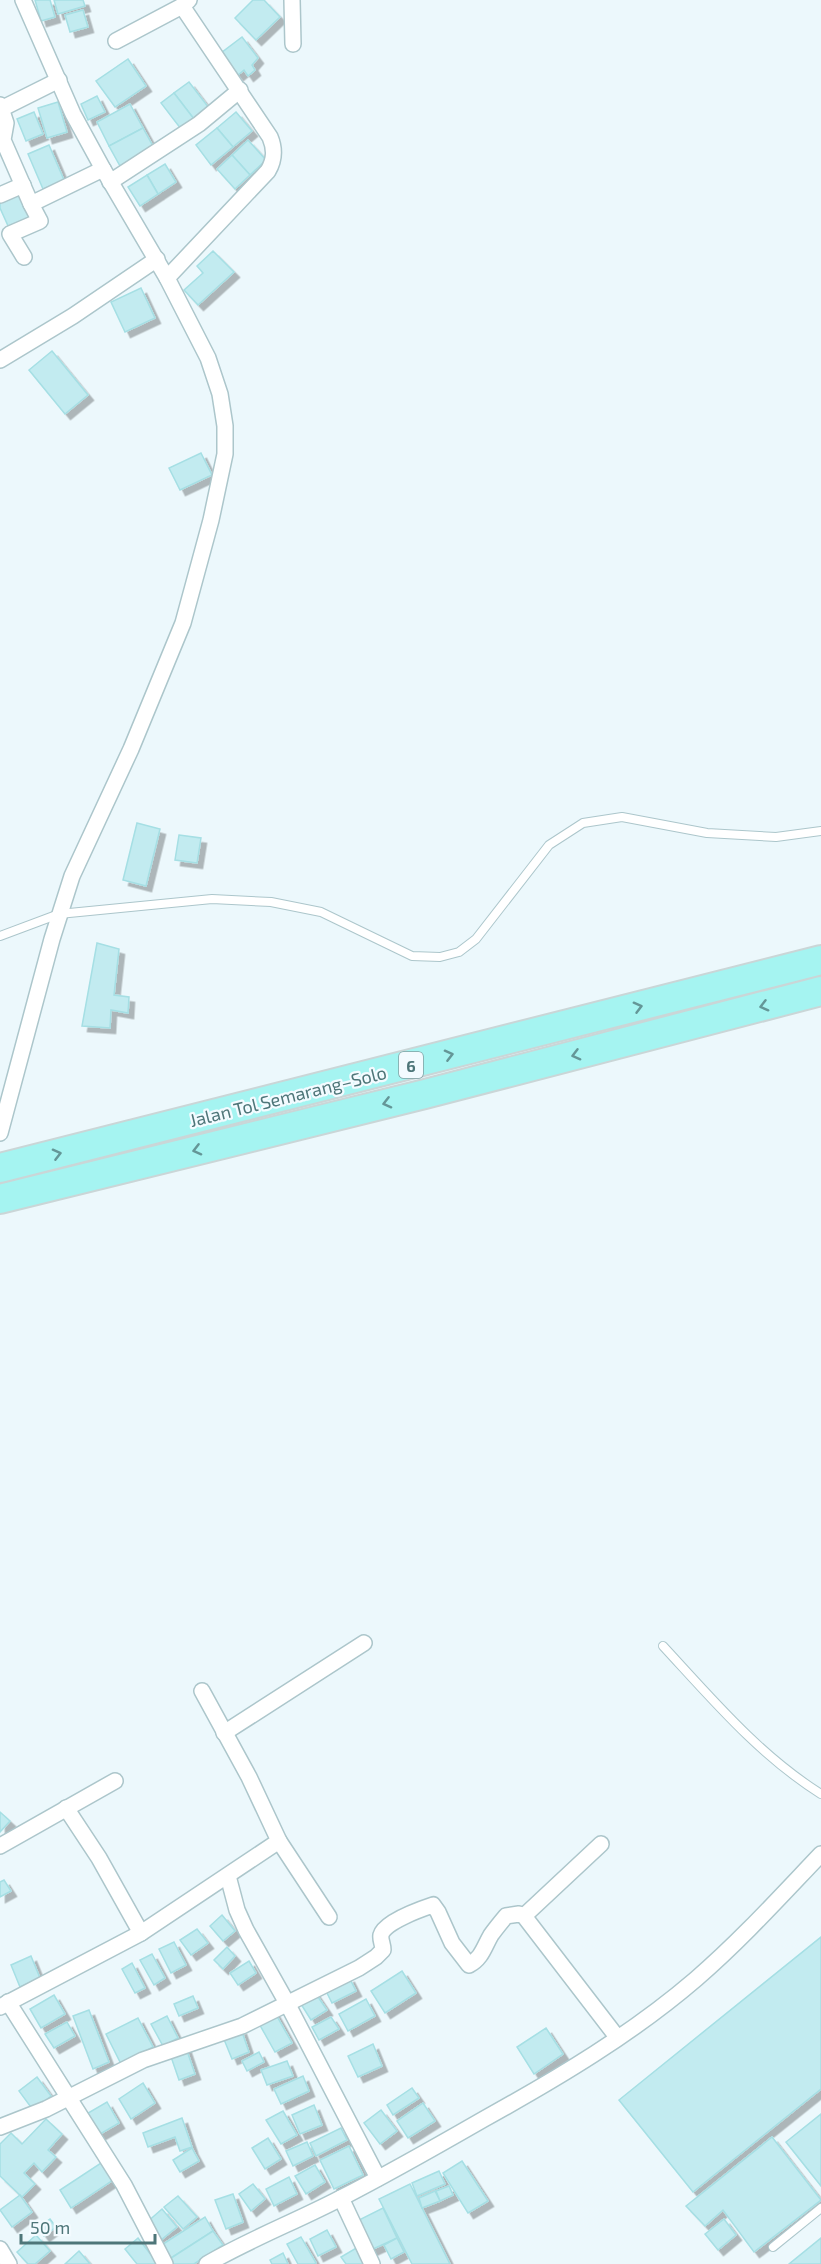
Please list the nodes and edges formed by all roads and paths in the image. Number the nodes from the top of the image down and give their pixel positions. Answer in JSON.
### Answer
{"nodes":[{"id":1,"x":23,"y":0,"type":"edge"},
{"id":2,"x":292,"y":0,"type":"edge"},
{"id":3,"x":186,"y":3,"type":"edge"},
{"id":4,"x":116,"y":41,"type":"dead end"},
{"id":5,"x":293,"y":44,"type":"dead end"},
{"id":6,"x":59,"y":80,"type":"junction"},
{"id":7,"x":240,"y":90,"type":"junction"},
{"id":8,"x":1,"y":107,"type":"edge"},
{"id":9,"x":106,"y":176,"type":"junction"},
{"id":10,"x":23,"y":186,"type":"junction"},
{"id":11,"x":0,"y":195,"type":"edge"},
{"id":12,"x":31,"y":204,"type":"junction"},
{"id":13,"x":24,"y":257,"type":"dead end"},
{"id":14,"x":157,"y":259,"type":"junction"},
{"id":15,"x":167,"y":278,"type":"junction"},
{"id":16,"x":0,"y":360,"type":"edge"},
{"id":17,"x":821,"y":831,"type":"edge"},
{"id":18,"x":59,"y":914,"type":"junction"},
{"id":19,"x":0,"y":936,"type":"edge"},
{"id":20,"x":821,"y":960,"type":"edge"},
{"id":21,"x":821,"y":991,"type":"edge"},
{"id":22,"x":0,"y":1133,"type":"edge"},
{"id":23,"x":0,"y":1168,"type":"edge"},
{"id":24,"x":0,"y":1198,"type":"edge"},
{"id":25,"x":364,"y":1642,"type":"dead end"},
{"id":26,"x":663,"y":1646,"type":"dead end"},
{"id":27,"x":202,"y":1691,"type":"dead end"},
{"id":28,"x":224,"y":1733,"type":"junction"},
{"id":29,"x":115,"y":1781,"type":"dead end"},
{"id":30,"x":821,"y":1794,"type":"edge"},
{"id":31,"x":66,"y":1808,"type":"junction"},
{"id":32,"x":279,"y":1841,"type":"junction"},
{"id":33,"x":601,"y":1844,"type":"dead end"},
{"id":34,"x":0,"y":1846,"type":"edge"},
{"id":35,"x":821,"y":1854,"type":"edge"},
{"id":36,"x":228,"y":1876,"type":"junction"},
{"id":37,"x":524,"y":1916,"type":"junction"},
{"id":38,"x":329,"y":1917,"type":"dead end"},
{"id":39,"x":141,"y":1933,"type":"junction"},
{"id":40,"x":287,"y":2003,"type":"junction"},
{"id":41,"x":4,"y":2005,"type":"edge"},
{"id":42,"x":617,"y":2037,"type":"junction"},
{"id":43,"x":67,"y":2098,"type":"junction"},
{"id":44,"x":0,"y":2127,"type":"edge"},
{"id":45,"x":378,"y":2178,"type":"junction"},
{"id":46,"x":341,"y":2198,"type":"junction"},
{"id":47,"x":821,"y":2208,"type":"edge"},
{"id":48,"x":772,"y":2247,"type":"dead end"},
{"id":49,"x":0,"y":2249,"type":"edge"},
{"id":50,"x":9,"y":2264,"type":"edge"},
{"id":51,"x":165,"y":2264,"type":"edge"},
{"id":52,"x":207,"y":2264,"type":"edge"},
{"id":53,"x":372,"y":2264,"type":"edge"}],
"edges":[{"from":1,"to":6,"type":"street"},
{"from":2,"to":5,"type":"street"},
{"from":3,"to":4,"type":"street"},
{"from":3,"to":7,"type":"street"},
{"from":6,"to":8,"type":"street"},
{"from":6,"to":9,"type":"street"},
{"from":7,"to":9,"type":"street"},
{"from":7,"to":15,"type":"street"},
{"from":8,"to":10,"type":"street"},
{"from":9,"to":12,"type":"street"},
{"from":9,"to":14,"type":"street"},
{"from":10,"to":11,"type":"street"},
{"from":10,"to":12,"type":"street"},
{"from":12,"to":13,"type":"street"},
{"from":14,"to":15,"type":"street"},
{"from":14,"to":16,"type":"street"},
{"from":15,"to":18,"type":"street"},
{"from":17,"to":18,"type":"lane"},
{"from":18,"to":19,"type":"lane"},
{"from":18,"to":22,"type":"street"},
{"from":23,"to":20,"type":"highway","name":"Jalan Tol Semarang–Solo","number":"6","one_way":true},
{"from":21,"to":24,"type":"highway","name":"Jalan Tol Semarang–Solo","number":"6","one_way":true},
{"from":25,"to":28,"type":"street"},
{"from":26,"to":30,"type":"lane"},
{"from":27,"to":28,"type":"street"},
{"from":28,"to":32,"type":"street"},
{"from":29,"to":31,"type":"street"},
{"from":31,"to":34,"type":"street"},
{"from":31,"to":39,"type":"street"},
{"from":32,"to":36,"type":"street"},
{"from":32,"to":38,"type":"street"},
{"from":33,"to":37,"type":"street"},
{"from":35,"to":42,"type":"street"},
{"from":36,"to":39,"type":"street"},
{"from":36,"to":40,"type":"street"},
{"from":37,"to":40,"type":"street"},
{"from":37,"to":42,"type":"street"},
{"from":39,"to":41,"type":"street"},
{"from":40,"to":43,"type":"street"},
{"from":40,"to":45,"type":"street"},
{"from":41,"to":43,"type":"street"},
{"from":42,"to":45,"type":"street"},
{"from":43,"to":44,"type":"street"},
{"from":43,"to":51,"type":"street"},
{"from":45,"to":46,"type":"street"},
{"from":46,"to":52,"type":"street"},
{"from":46,"to":53,"type":"street"},
{"from":47,"to":48,"type":"lane"},
{"from":49,"to":50,"type":"street"}]}
